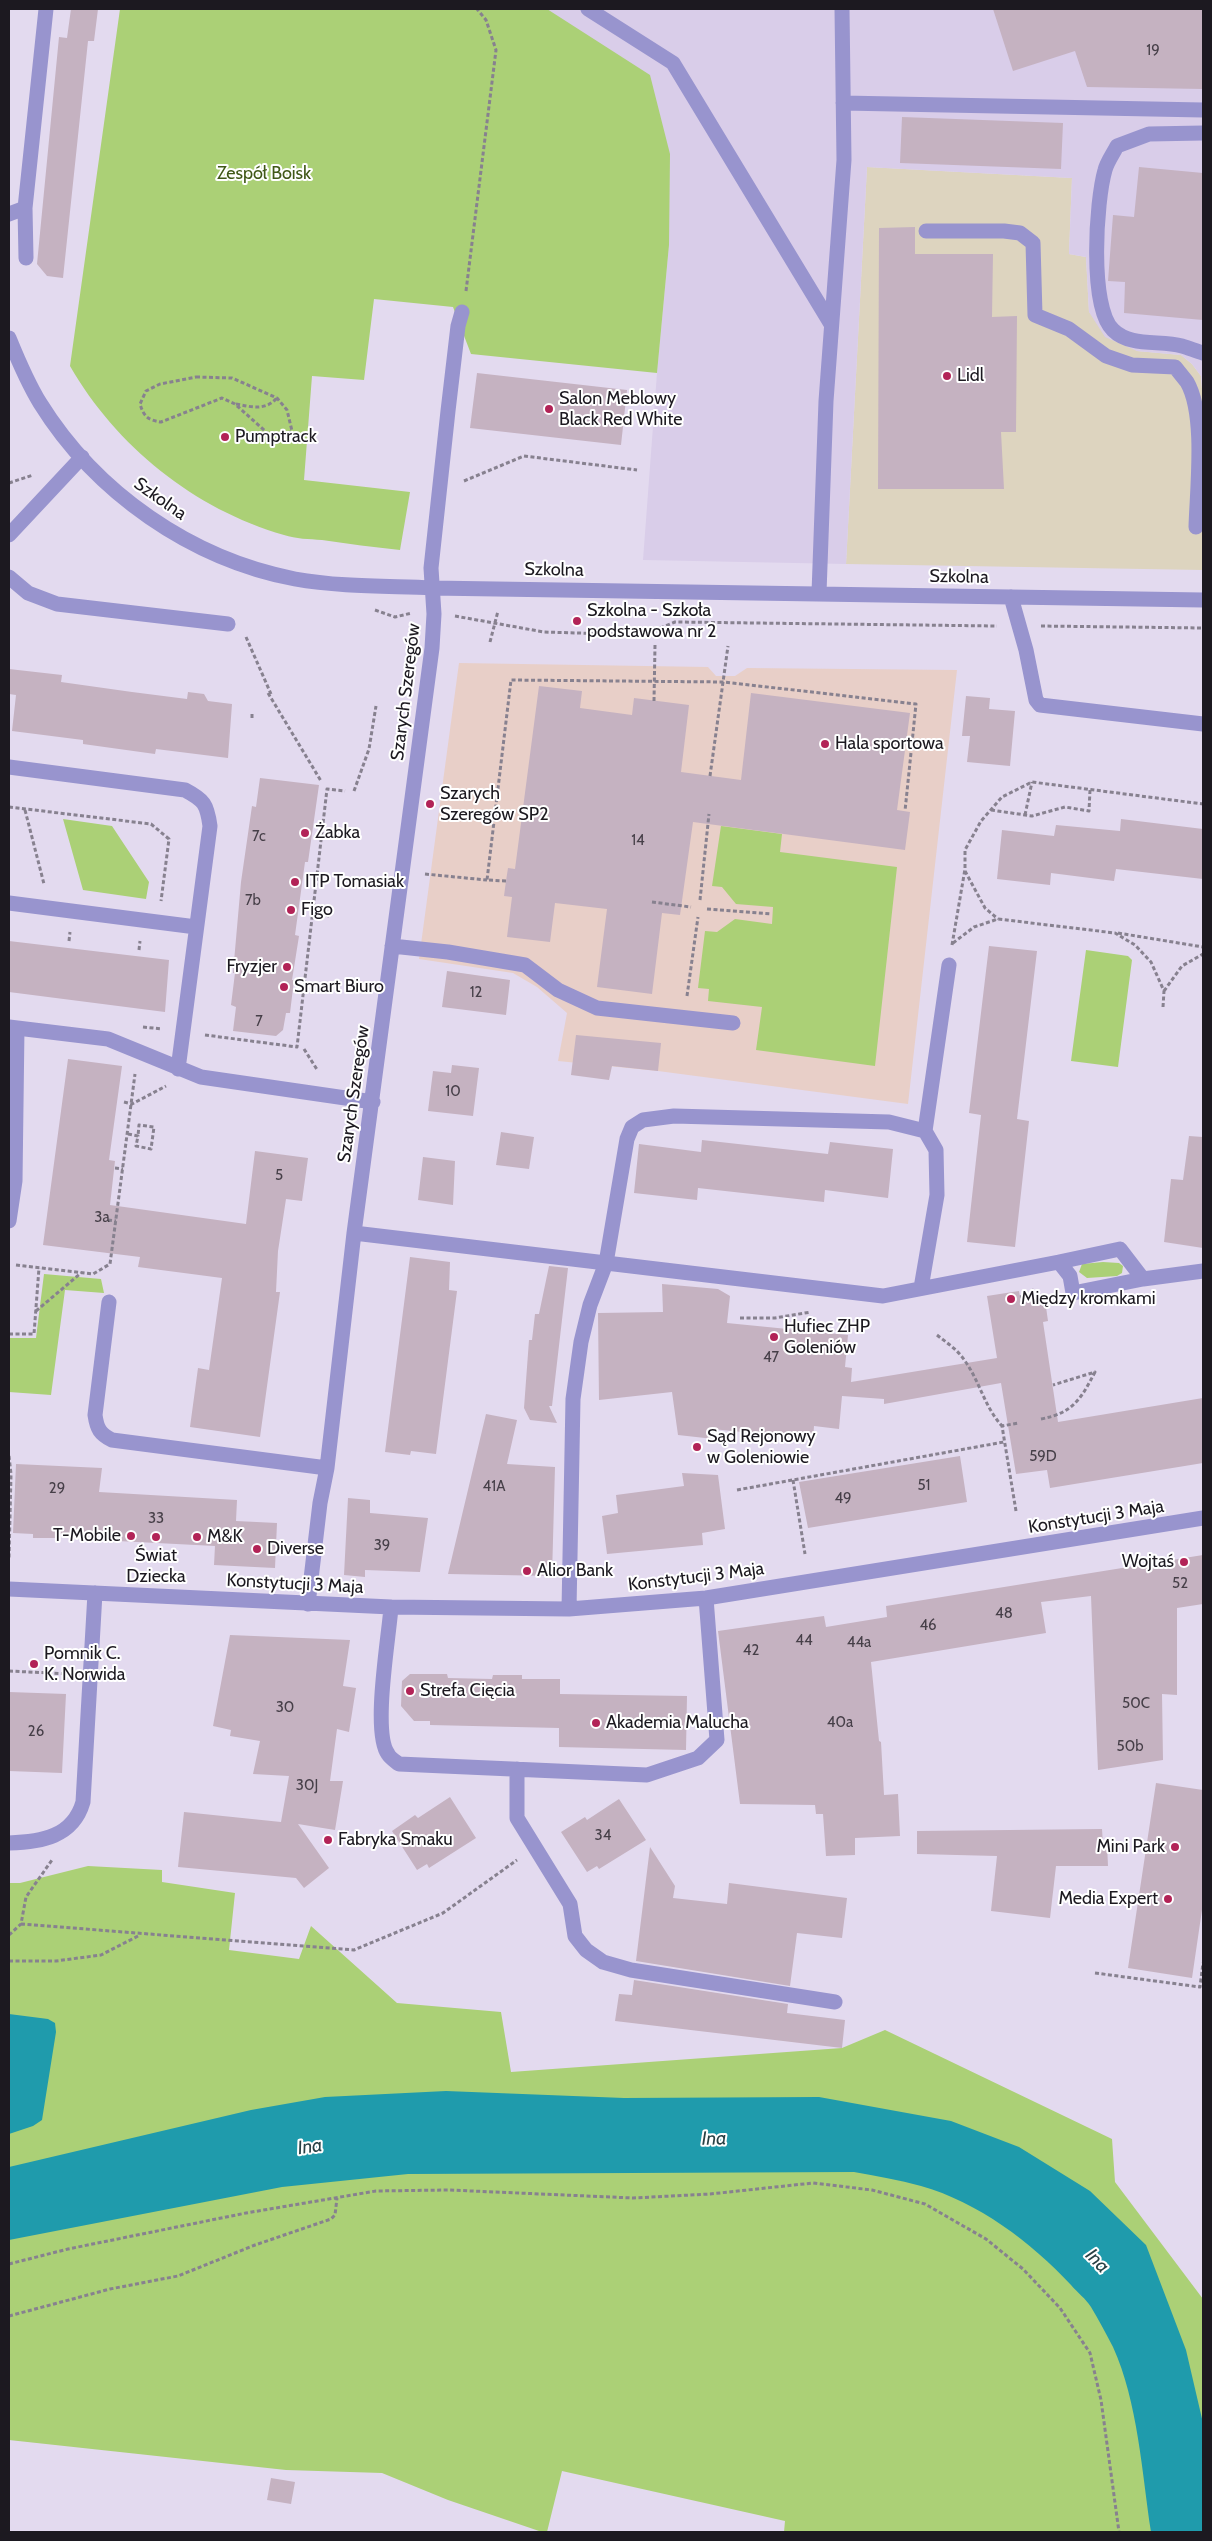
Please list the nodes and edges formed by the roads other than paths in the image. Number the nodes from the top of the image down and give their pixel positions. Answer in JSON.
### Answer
{"nodes":[{"id":1,"x":46,"y":9,"type":"edge"},
{"id":2,"x":588,"y":9,"type":"edge"},
{"id":3,"x":842,"y":9,"type":"edge"},
{"id":4,"x":843,"y":103,"type":"junction"},
{"id":5,"x":1203,"y":110,"type":"edge"},
{"id":6,"x":1203,"y":134,"type":"edge"},
{"id":7,"x":25,"y":208,"type":"junction"},
{"id":8,"x":9,"y":214,"type":"edge"},
{"id":9,"x":926,"y":231,"type":"dead end"},
{"id":10,"x":26,"y":258,"type":"dead end"},
{"id":11,"x":462,"y":312,"type":"road end"},
{"id":12,"x":831,"y":324,"type":"junction"},
{"id":13,"x":9,"y":338,"type":"edge"},
{"id":14,"x":1203,"y":354,"type":"edge"},
{"id":15,"x":1201,"y":430,"type":"edge"},
{"id":16,"x":82,"y":458,"type":"junction"},
{"id":17,"x":1196,"y":527,"type":"dead end"},
{"id":18,"x":9,"y":535,"type":"edge"},
{"id":19,"x":9,"y":577,"type":"edge"},
{"id":20,"x":432,"y":588,"type":"junction"},
{"id":21,"x":819,"y":593,"type":"junction"},
{"id":22,"x":1011,"y":597,"type":"junction"},
{"id":23,"x":1203,"y":600,"type":"edge"},
{"id":24,"x":228,"y":624,"type":"dead end"},
{"id":25,"x":1203,"y":724,"type":"edge"},
{"id":26,"x":9,"y":767,"type":"edge"},
{"id":27,"x":9,"y":903,"type":"edge"},
{"id":28,"x":196,"y":927,"type":"junction"},
{"id":29,"x":392,"y":946,"type":"junction"},
{"id":30,"x":949,"y":965,"type":"road end"},
{"id":31,"x":734,"y":1023,"type":"dead end"},
{"id":32,"x":13,"y":1027,"type":"edge"},
{"id":33,"x":178,"y":1069,"type":"junction"},
{"id":34,"x":373,"y":1102,"type":"junction"},
{"id":35,"x":925,"y":1131,"type":"junction"},
{"id":36,"x":12,"y":1180,"type":"edge"},
{"id":37,"x":9,"y":1221,"type":"edge"},
{"id":38,"x":354,"y":1233,"type":"junction"},
{"id":39,"x":1059,"y":1262,"type":"junction"},
{"id":40,"x":606,"y":1263,"type":"junction"},
{"id":41,"x":1203,"y":1272,"type":"edge"},
{"id":42,"x":1143,"y":1279,"type":"junction"},
{"id":43,"x":921,"y":1288,"type":"junction"},
{"id":44,"x":109,"y":1302,"type":"dead end"},
{"id":45,"x":327,"y":1468,"type":"junction"},
{"id":46,"x":1203,"y":1518,"type":"edge"},
{"id":47,"x":9,"y":1589,"type":"edge"},
{"id":48,"x":95,"y":1593,"type":"junction"},
{"id":49,"x":706,"y":1598,"type":"junction"},
{"id":50,"x":308,"y":1604,"type":"junction"},
{"id":51,"x":391,"y":1607,"type":"junction"},
{"id":52,"x":569,"y":1609,"type":"junction"},
{"id":53,"x":517,"y":1769,"type":"junction"},
{"id":54,"x":9,"y":1843,"type":"edge"},
{"id":55,"x":835,"y":2002,"type":"dead end"}],
"edges":[{"from":1,"to":7,"type":"street"},
{"from":2,"to":12,"type":"street"},
{"from":3,"to":4,"type":"street"},
{"from":4,"to":5,"type":"street"},
{"from":4,"to":12,"type":"street"},
{"from":6,"to":14,"type":"street"},
{"from":7,"to":8,"type":"street"},
{"from":7,"to":10,"type":"street"},
{"from":9,"to":15,"type":"street"},
{"from":11,"to":20,"type":"street","name":"Szarych Szeregów"},
{"from":12,"to":21,"type":"street"},
{"from":13,"to":16,"type":"street","name":"Szkolna"},
{"from":15,"to":17,"type":"street"},
{"from":16,"to":18,"type":"street"},
{"from":16,"to":20,"type":"street","name":"Szkolna"},
{"from":19,"to":24,"type":"street"},
{"from":20,"to":21,"type":"street","name":"Szkolna"},
{"from":20,"to":29,"type":"street","name":"Szarych Szeregów"},
{"from":21,"to":22,"type":"street","name":"Szkolna"},
{"from":22,"to":23,"type":"street","name":"Szkolna"},
{"from":22,"to":25,"type":"street"},
{"from":26,"to":28,"type":"street"},
{"from":27,"to":28,"type":"street"},
{"from":28,"to":33,"type":"street"},
{"from":29,"to":31,"type":"street"},
{"from":29,"to":34,"type":"street","name":"Szarych Szeregów"},
{"from":30,"to":35,"type":"street"},
{"from":32,"to":33,"type":"street"},
{"from":32,"to":36,"type":"street"},
{"from":33,"to":34,"type":"street"},
{"from":34,"to":38,"type":"street","name":"Szarych Szeregów"},
{"from":35,"to":40,"type":"street"},
{"from":35,"to":43,"type":"street"},
{"from":36,"to":37,"type":"street"},
{"from":38,"to":40,"type":"street"},
{"from":38,"to":45,"type":"street","name":"Szarych Szeregów"},
{"from":39,"to":42,"type":"street"},
{"from":39,"to":42,"type":"street"},
{"from":39,"to":43,"type":"street"},
{"from":40,"to":43,"type":"street"},
{"from":40,"to":52,"type":"street"},
{"from":41,"to":42,"type":"street"},
{"from":44,"to":45,"type":"street"},
{"from":45,"to":50,"type":"street","name":"Szarych Szeregów"},
{"from":46,"to":49,"type":"street","name":"Konstytucji 3 Maja"},
{"from":47,"to":48,"type":"street","name":"Konstytucji 3 Maja"},
{"from":48,"to":50,"type":"street","name":"Konstytucji 3 Maja"},
{"from":48,"to":54,"type":"street"},
{"from":49,"to":52,"type":"street","name":"Konstytucji 3 Maja"},
{"from":49,"to":53,"type":"street"},
{"from":50,"to":51,"type":"street","name":"Konstytucji 3 Maja"},
{"from":51,"to":52,"type":"street","name":"Konstytucji 3 Maja"},
{"from":51,"to":53,"type":"street"},
{"from":53,"to":55,"type":"street"}]}
